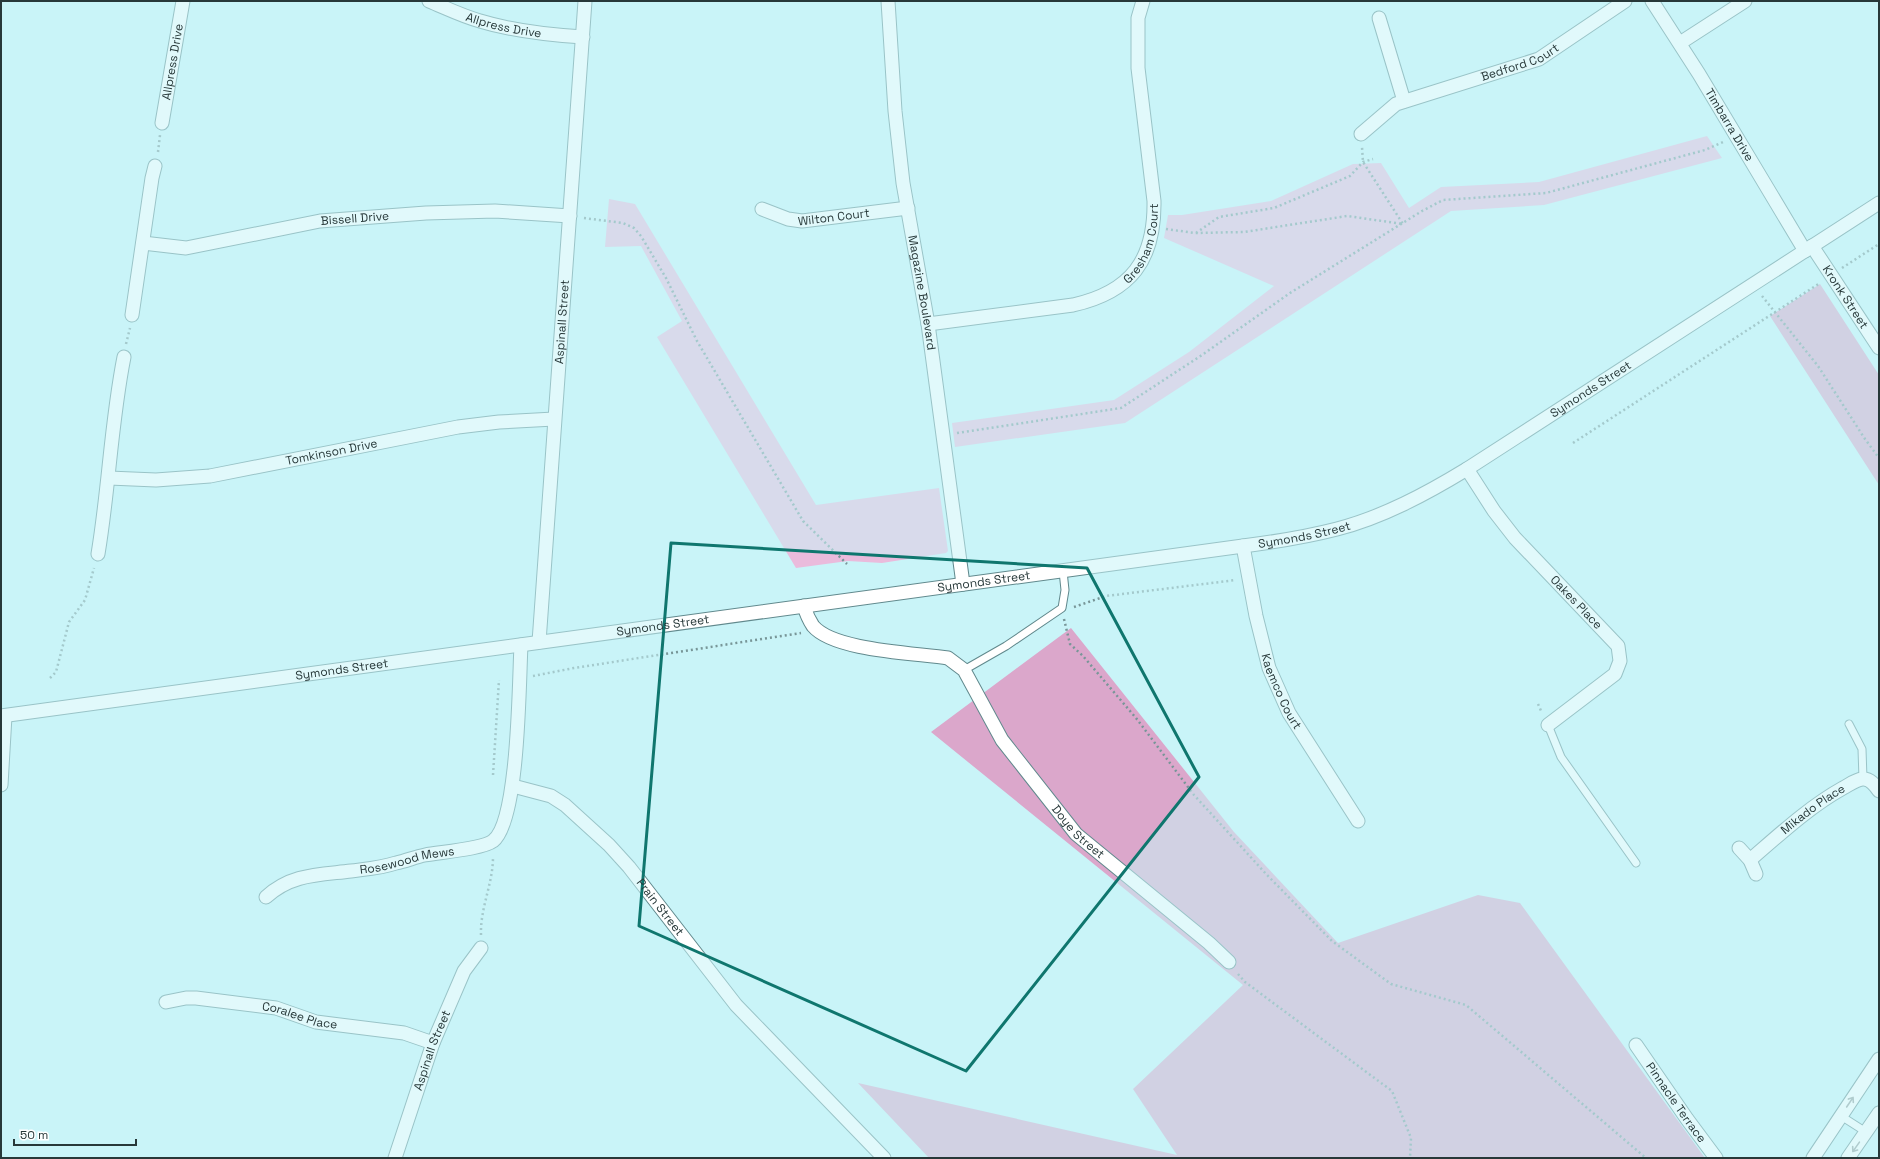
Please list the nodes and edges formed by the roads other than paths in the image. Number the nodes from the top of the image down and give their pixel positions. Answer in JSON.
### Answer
{"nodes":[{"id":1,"x":184,"y":1,"type":"edge"},
{"id":2,"x":429,"y":1,"type":"edge"},
{"id":3,"x":585,"y":1,"type":"edge"},
{"id":4,"x":888,"y":1,"type":"edge"},
{"id":5,"x":1143,"y":1,"type":"edge"},
{"id":6,"x":1624,"y":1,"type":"edge"},
{"id":7,"x":1652,"y":1,"type":"edge"},
{"id":8,"x":1745,"y":1,"type":"edge"},
{"id":9,"x":1379,"y":18,"type":"dead end"},
{"id":10,"x":583,"y":37,"type":"junction"},
{"id":11,"x":1680,"y":44,"type":"junction"},
{"id":12,"x":1404,"y":101,"type":"junction"},
{"id":13,"x":162,"y":123,"type":"road end"},
{"id":14,"x":1361,"y":134,"type":"road end"},
{"id":15,"x":156,"y":166,"type":"road end"},
{"id":16,"x":1879,"y":203,"type":"edge"},
{"id":17,"x":908,"y":208,"type":"junction"},
{"id":18,"x":762,"y":209,"type":"dead end"},
{"id":19,"x":570,"y":216,"type":"junction"},
{"id":20,"x":143,"y":243,"type":"junction"},
{"id":21,"x":1809,"y":249,"type":"junction"},
{"id":22,"x":132,"y":315,"type":"road end"},
{"id":23,"x":928,"y":324,"type":"junction"},
{"id":24,"x":1879,"y":348,"type":"edge"},
{"id":25,"x":124,"y":357,"type":"road end"},
{"id":26,"x":554,"y":419,"type":"junction"},
{"id":27,"x":1467,"y":469,"type":"junction"},
{"id":28,"x":108,"y":478,"type":"junction"},
{"id":29,"x":1243,"y":546,"type":"junction"},
{"id":30,"x":98,"y":554,"type":"road end"},
{"id":31,"x":1063,"y":571,"type":"junction"},
{"id":32,"x":963,"y":584,"type":"junction"},
{"id":33,"x":804,"y":606,"type":"junction"},
{"id":34,"x":539,"y":642,"type":"junction"},
{"id":35,"x":521,"y":645,"type":"junction"},
{"id":36,"x":964,"y":670,"type":"junction"},
{"id":37,"x":3,"y":716,"type":"edge"},
{"id":38,"x":1548,"y":724,"type":"joint"},
{"id":39,"x":1849,"y":724,"type":"dead end"},
{"id":40,"x":1863,"y":779,"type":"junction"},
{"id":41,"x":1,"y":785,"type":"edge"},
{"id":42,"x":513,"y":786,"type":"junction"},
{"id":43,"x":1879,"y":791,"type":"edge"},
{"id":44,"x":1358,"y":820,"type":"dead end"},
{"id":45,"x":1739,"y":848,"type":"dead end"},
{"id":46,"x":1750,"y":860,"type":"junction"},
{"id":47,"x":1636,"y":863,"type":"dead end"},
{"id":48,"x":1756,"y":874,"type":"dead end"},
{"id":49,"x":266,"y":897,"type":"dead end"},
{"id":50,"x":482,"y":948,"type":"road end"},
{"id":51,"x":1228,"y":962,"type":"road end"},
{"id":52,"x":166,"y":1002,"type":"dead end"},
{"id":53,"x":432,"y":1043,"type":"junction"},
{"id":54,"x":1636,"y":1046,"type":"dead end"},
{"id":55,"x":1879,"y":1059,"type":"edge"},
{"id":56,"x":1879,"y":1113,"type":"edge"},
{"id":57,"x":1841,"y":1116,"type":"junction"},
{"id":58,"x":1866,"y":1132,"type":"junction"},
{"id":59,"x":395,"y":1158,"type":"edge"},
{"id":60,"x":884,"y":1158,"type":"edge"},
{"id":61,"x":1716,"y":1158,"type":"edge"},
{"id":62,"x":1813,"y":1158,"type":"edge"},
{"id":63,"x":1848,"y":1158,"type":"edge"}],
"edges":[{"from":1,"to":13,"type":"street","name":"Allpress Drive"},
{"from":2,"to":10,"type":"street","name":"Allpress Drive"},
{"from":3,"to":10,"type":"street","name":"Aspinall Street"},
{"from":4,"to":17,"type":"street","name":"Magazine Boulevard"},
{"from":5,"to":23,"type":"street","name":"Gresham Court"},
{"from":6,"to":12,"type":"street","name":"Bedford Court"},
{"from":7,"to":11,"type":"street","name":"Timbarra Drive"},
{"from":8,"to":11,"type":"street"},
{"from":9,"to":12,"type":"street"},
{"from":10,"to":19,"type":"street","name":"Aspinall Street"},
{"from":11,"to":21,"type":"street","name":"Timbarra Drive"},
{"from":12,"to":14,"type":"street","name":"Bedford Court"},
{"from":15,"to":20,"type":"street"},
{"from":16,"to":21,"type":"street","name":"Symonds Street"},
{"from":17,"to":18,"type":"street","name":"Wilton Court"},
{"from":17,"to":23,"type":"street","name":"Magazine Boulevard"},
{"from":19,"to":20,"type":"street","name":"Bissell Drive"},
{"from":19,"to":26,"type":"street","name":"Aspinall Street"},
{"from":20,"to":22,"type":"street"},
{"from":21,"to":24,"type":"street","name":"Kronk Street"},
{"from":21,"to":27,"type":"street","name":"Symonds Street"},
{"from":23,"to":32,"type":"street","name":"Magazine Boulevard"},
{"from":25,"to":28,"type":"street"},
{"from":26,"to":28,"type":"street","name":"Tomkinson Drive"},
{"from":26,"to":34,"type":"street","name":"Aspinall Street"},
{"from":27,"to":29,"type":"street","name":"Symonds Street"},
{"from":27,"to":38,"type":"street","name":"Oakes Place"},
{"from":28,"to":30,"type":"street"},
{"from":29,"to":31,"type":"street","name":"Symonds Street"},
{"from":29,"to":44,"type":"street","name":"Kaemco Court"},
{"from":31,"to":32,"type":"street","name":"Symonds Street"},
{"from":31,"to":36,"type":"lane"},
{"from":32,"to":33,"type":"street","name":"Symonds Street"},
{"from":33,"to":34,"type":"street","name":"Symonds Street"},
{"from":33,"to":36,"type":"street","name":"Doye Street"},
{"from":34,"to":35,"type":"street","name":"Symonds Street"},
{"from":35,"to":37,"type":"street","name":"Symonds Street"},
{"from":35,"to":42,"type":"street"},
{"from":36,"to":51,"type":"street","name":"Doye Street"},
{"from":37,"to":41,"type":"street"},
{"from":38,"to":47,"type":"lane"},
{"from":39,"to":40,"type":"lane"},
{"from":40,"to":43,"type":"street"},
{"from":40,"to":46,"type":"street","name":"Mikado Place"},
{"from":42,"to":49,"type":"street","name":"Rosewood Mews"},
{"from":42,"to":60,"type":"street","name":"Prain Street"},
{"from":45,"to":46,"type":"street"},
{"from":46,"to":48,"type":"street"},
{"from":50,"to":53,"type":"street","name":"Aspinall Street"},
{"from":52,"to":53,"type":"street","name":"Coralee Place"},
{"from":53,"to":59,"type":"street","name":"Aspinall Street"},
{"from":54,"to":61,"type":"street","name":"Pinnacle Terrace"},
{"from":57,"to":55,"type":"street","one_way":true},
{"from":56,"to":58,"type":"street"},
{"from":57,"to":58,"type":"lane"},
{"from":57,"to":62,"type":"street"},
{"from":58,"to":63,"type":"street","one_way":true}]}
